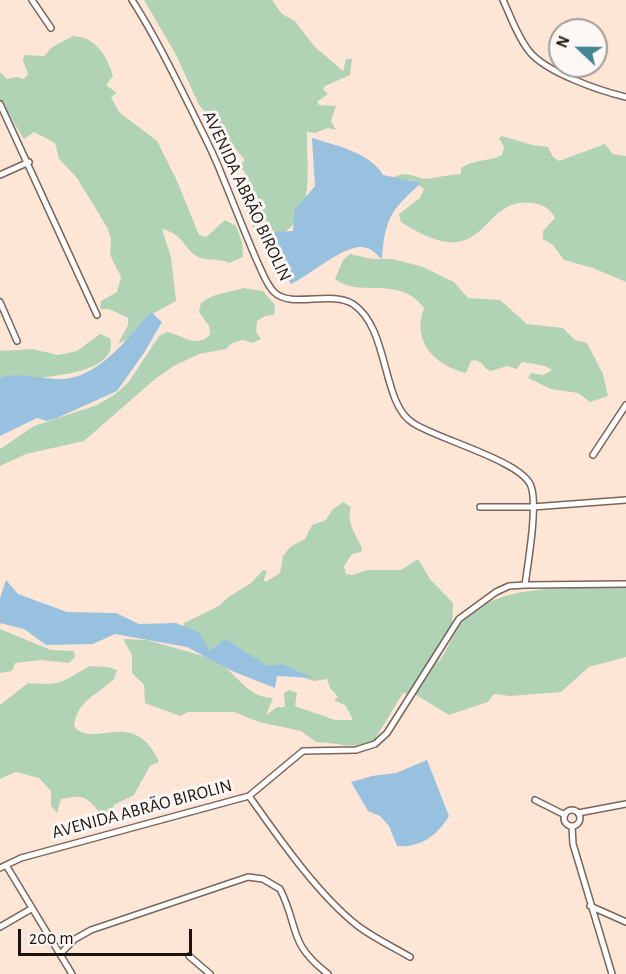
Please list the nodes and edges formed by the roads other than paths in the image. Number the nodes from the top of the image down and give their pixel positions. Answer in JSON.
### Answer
{"nodes":[{"id":1,"x":32,"y":0,"type":"edge"},
{"id":2,"x":132,"y":0,"type":"edge"},
{"id":3,"x":503,"y":0,"type":"edge"},
{"id":4,"x":51,"y":28,"type":"dead end"},
{"id":5,"x":626,"y":97,"type":"edge"},
{"id":6,"x":0,"y":104,"type":"edge"},
{"id":7,"x":29,"y":162,"type":"junction"},
{"id":8,"x":0,"y":175,"type":"edge"},
{"id":9,"x":0,"y":302,"type":"edge"},
{"id":10,"x":97,"y":315,"type":"dead end"},
{"id":11,"x":17,"y":341,"type":"dead end"},
{"id":12,"x":626,"y":405,"type":"edge"},
{"id":13,"x":593,"y":455,"type":"dead end"},
{"id":14,"x":626,"y":500,"type":"edge"},
{"id":15,"x":480,"y":507,"type":"dead end"},
{"id":16,"x":532,"y":507,"type":"junction"},
{"id":17,"x":626,"y":584,"type":"edge"},
{"id":18,"x":525,"y":585,"type":"junction"},
{"id":19,"x":249,"y":796,"type":"junction"},
{"id":20,"x":535,"y":800,"type":"dead end"},
{"id":21,"x":626,"y":804,"type":"edge"},
{"id":22,"x":578,"y":813,"type":"junction"},
{"id":23,"x":565,"y":815,"type":"junction"},
{"id":24,"x":572,"y":826,"type":"junction"},
{"id":25,"x":3,"y":866,"type":"edge"},
{"id":26,"x":590,"y":906,"type":"junction"},
{"id":27,"x":31,"y":909,"type":"junction"},
{"id":28,"x":626,"y":922,"type":"edge"},
{"id":29,"x":0,"y":927,"type":"edge"},
{"id":30,"x":61,"y":953,"type":"junction"},
{"id":31,"x":189,"y":956,"type":"dead end"},
{"id":32,"x":410,"y":957,"type":"dead end"},
{"id":33,"x":72,"y":974,"type":"edge"},
{"id":34,"x":210,"y":974,"type":"edge"},
{"id":35,"x":328,"y":974,"type":"edge"},
{"id":36,"x":612,"y":974,"type":"edge"}],
"edges":[{"from":1,"to":4,"type":"street"},
{"from":2,"to":16,"type":"street","name":"AVENIDA ABRÃO BIROLIN"},
{"from":3,"to":5,"type":"street"},
{"from":6,"to":7,"type":"street"},
{"from":7,"to":8,"type":"street"},
{"from":7,"to":10,"type":"street"},
{"from":9,"to":11,"type":"street"},
{"from":12,"to":13,"type":"street"},
{"from":14,"to":16,"type":"street"},
{"from":15,"to":16,"type":"street"},
{"from":16,"to":18,"type":"street","name":"AVENIDA ABRÃO BIROLIN"},
{"from":17,"to":18,"type":"street","name":"AVENIDA ABRÃO BIROLIN"},
{"from":18,"to":19,"type":"street","name":"AVENIDA ABRÃO BIROLIN"},
{"from":19,"to":25,"type":"street","name":"AVENIDA ABRÃO BIROLIN"},
{"from":19,"to":32,"type":"street"},
{"from":20,"to":23,"type":"street"},
{"from":21,"to":22,"type":"street"},
{"from":22,"to":23,"type":"street"},
{"from":22,"to":24,"type":"street"},
{"from":23,"to":24,"type":"street"},
{"from":24,"to":26,"type":"street"},
{"from":25,"to":27,"type":"street"},
{"from":26,"to":28,"type":"street"},
{"from":26,"to":36,"type":"street"},
{"from":27,"to":29,"type":"street"},
{"from":27,"to":30,"type":"street"},
{"from":30,"to":33,"type":"street"},
{"from":30,"to":35,"type":"street"},
{"from":31,"to":34,"type":"street"}]}
